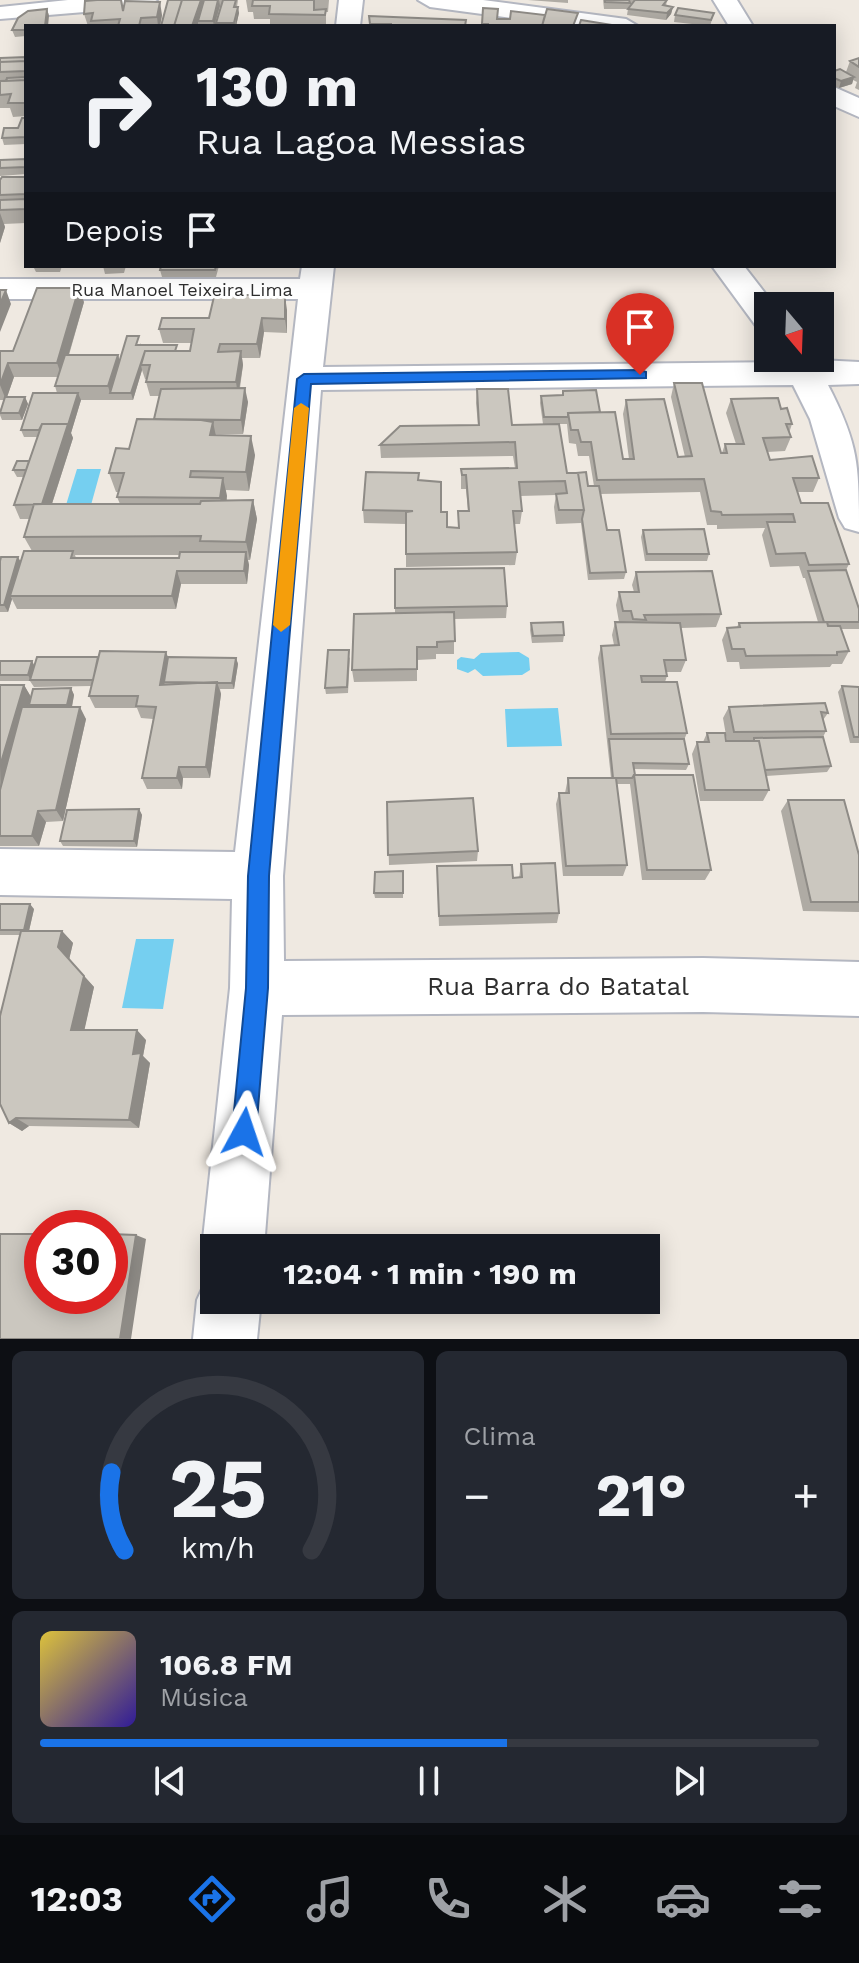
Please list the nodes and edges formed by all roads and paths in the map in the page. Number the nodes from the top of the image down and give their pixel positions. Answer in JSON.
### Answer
{"nodes":[{"id":1,"x":145,"y":0,"type":"edge"},
{"id":2,"x":351,"y":0,"type":"edge"},
{"id":3,"x":430,"y":0,"type":"edge"},
{"id":4,"x":725,"y":0,"type":"edge"},
{"id":5,"x":5,"y":11,"type":"edge"},
{"id":6,"x":348,"y":24,"type":"edge"},
{"id":7,"x":611,"y":24,"type":"edge"},
{"id":8,"x":740,"y":24,"type":"edge"},
{"id":9,"x":836,"y":96,"type":"edge"},
{"id":10,"x":859,"y":109,"type":"edge"},
{"id":11,"x":730,"y":268,"type":"edge"},
{"id":12,"x":317,"y":278,"type":"edge"},
{"id":13,"x":0,"y":289,"type":"edge"},
{"id":14,"x":754,"y":300,"type":"edge"},
{"id":15,"x":754,"y":366,"type":"edge"},
{"id":16,"x":834,"y":370,"type":"edge"},
{"id":17,"x":804,"y":372,"type":"edge"},
{"id":18,"x":859,"y":373,"type":"edge"},
{"id":19,"x":304,"y":379,"type":"junction"},
{"id":20,"x":859,"y":518,"type":"edge"},
{"id":21,"x":0,"y":872,"type":"edge"},
{"id":22,"x":258,"y":876,"type":"junction"},
{"id":23,"x":257,"y":988,"type":"junction"},
{"id":24,"x":859,"y":989,"type":"edge"},
{"id":25,"x":234,"y":1234,"type":"edge"},
{"id":26,"x":228,"y":1314,"type":"edge"},
{"id":27,"x":225,"y":1339,"type":"edge"}],
"edges":[{"from":1,"to":5,"type":"street"},
{"from":2,"to":6,"type":"street"},
{"from":3,"to":7,"type":"street"},
{"from":4,"to":8,"type":"street"},
{"from":9,"to":10,"type":"street"},
{"from":11,"to":14,"type":"street"},
{"from":12,"to":13,"type":"street","name":"Rua Manoel Teixeira Lima"},
{"from":12,"to":19,"type":"street"},
{"from":15,"to":19,"type":"street"},
{"from":16,"to":18,"type":"street"},
{"from":17,"to":20,"type":"street"},
{"from":19,"to":22,"type":"street"},
{"from":21,"to":22,"type":"street"},
{"from":22,"to":23,"type":"street"},
{"from":23,"to":24,"type":"street","name":"Rua Barra do Batatal"},
{"from":23,"to":25,"type":"street"},
{"from":26,"to":27,"type":"street"}]}
